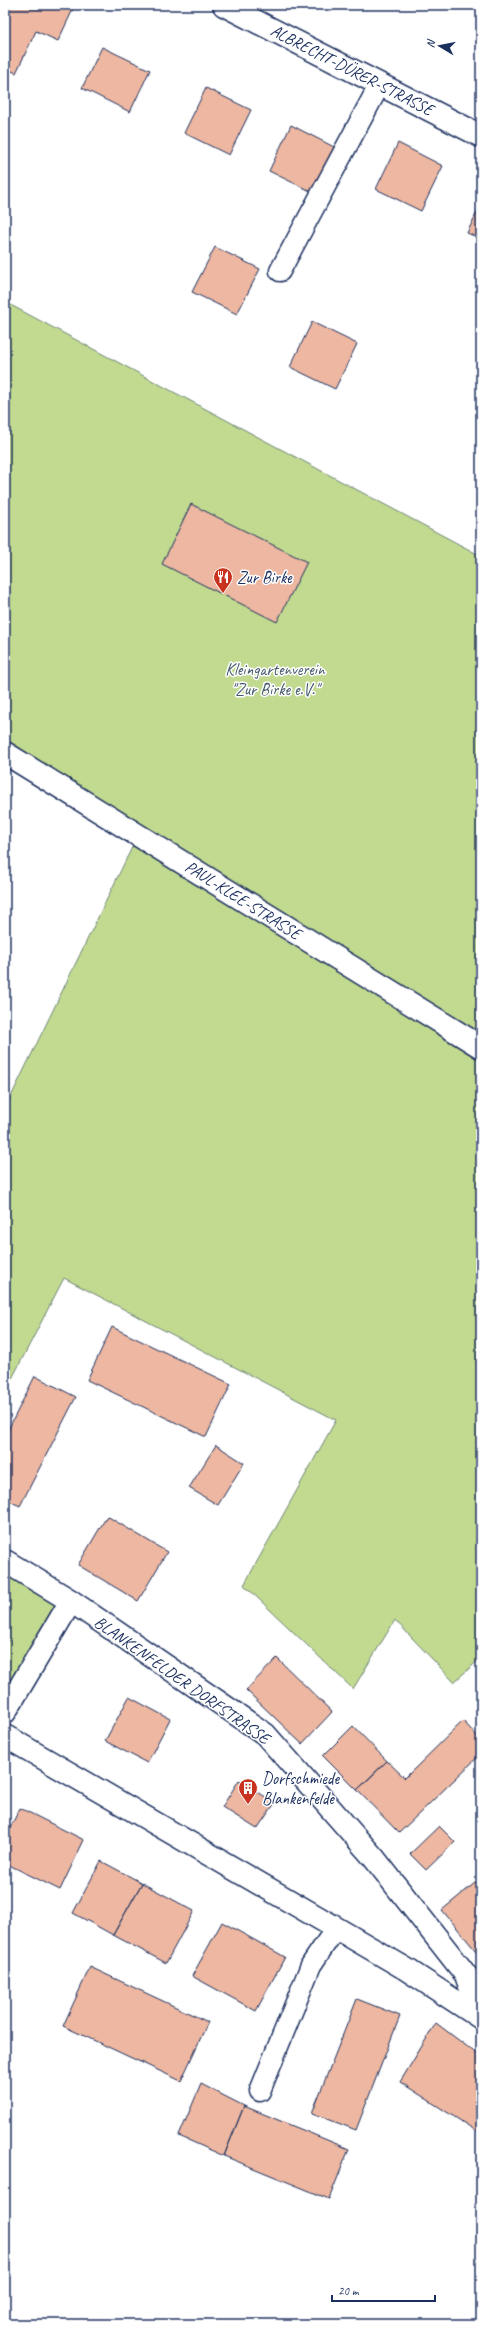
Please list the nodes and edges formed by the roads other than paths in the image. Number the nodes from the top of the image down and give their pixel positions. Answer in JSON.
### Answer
{"nodes":[{"id":1,"x":224,"y":5,"type":"edge"},
{"id":2,"x":380,"y":84,"type":"junction"},
{"id":3,"x":481,"y":136,"type":"edge"},
{"id":4,"x":280,"y":271,"type":"dead end"},
{"id":5,"x":5,"y":753,"type":"edge"},
{"id":6,"x":481,"y":1047,"type":"edge"},
{"id":7,"x":5,"y":1561,"type":"edge"},
{"id":8,"x":71,"y":1601,"type":"junction"},
{"id":9,"x":5,"y":1712,"type":"edge"},
{"id":10,"x":5,"y":1736,"type":"edge"},
{"id":11,"x":336,"y":1928,"type":"junction"},
{"id":12,"x":475,"y":2014,"type":"edge"},
{"id":13,"x":260,"y":2091,"type":"dead end"}],
"edges":[{"from":1,"to":2,"type":"street","name":"ALBRECHT-DÜRER-STRASSE"},
{"from":2,"to":3,"type":"street","name":"ALBRECHT-DÜRER-STRASSE"},
{"from":2,"to":4,"type":"lane"},
{"from":5,"to":6,"type":"street","name":"PAUL-KLEE-STRASSE"},
{"from":7,"to":8,"type":"street","name":"BLANKENFELDER DORFSTRASSE"},
{"from":8,"to":9,"type":"street"},
{"from":8,"to":12,"type":"street","name":"BLANKENFELDER DORFSTRASSE"},
{"from":10,"to":11,"type":"street","name":"BLANKENFELDER DORFSTRASSE"},
{"from":11,"to":12,"type":"street","name":"BLANKENFELDER DORFSTRASSE"},
{"from":11,"to":13,"type":"lane"}]}
